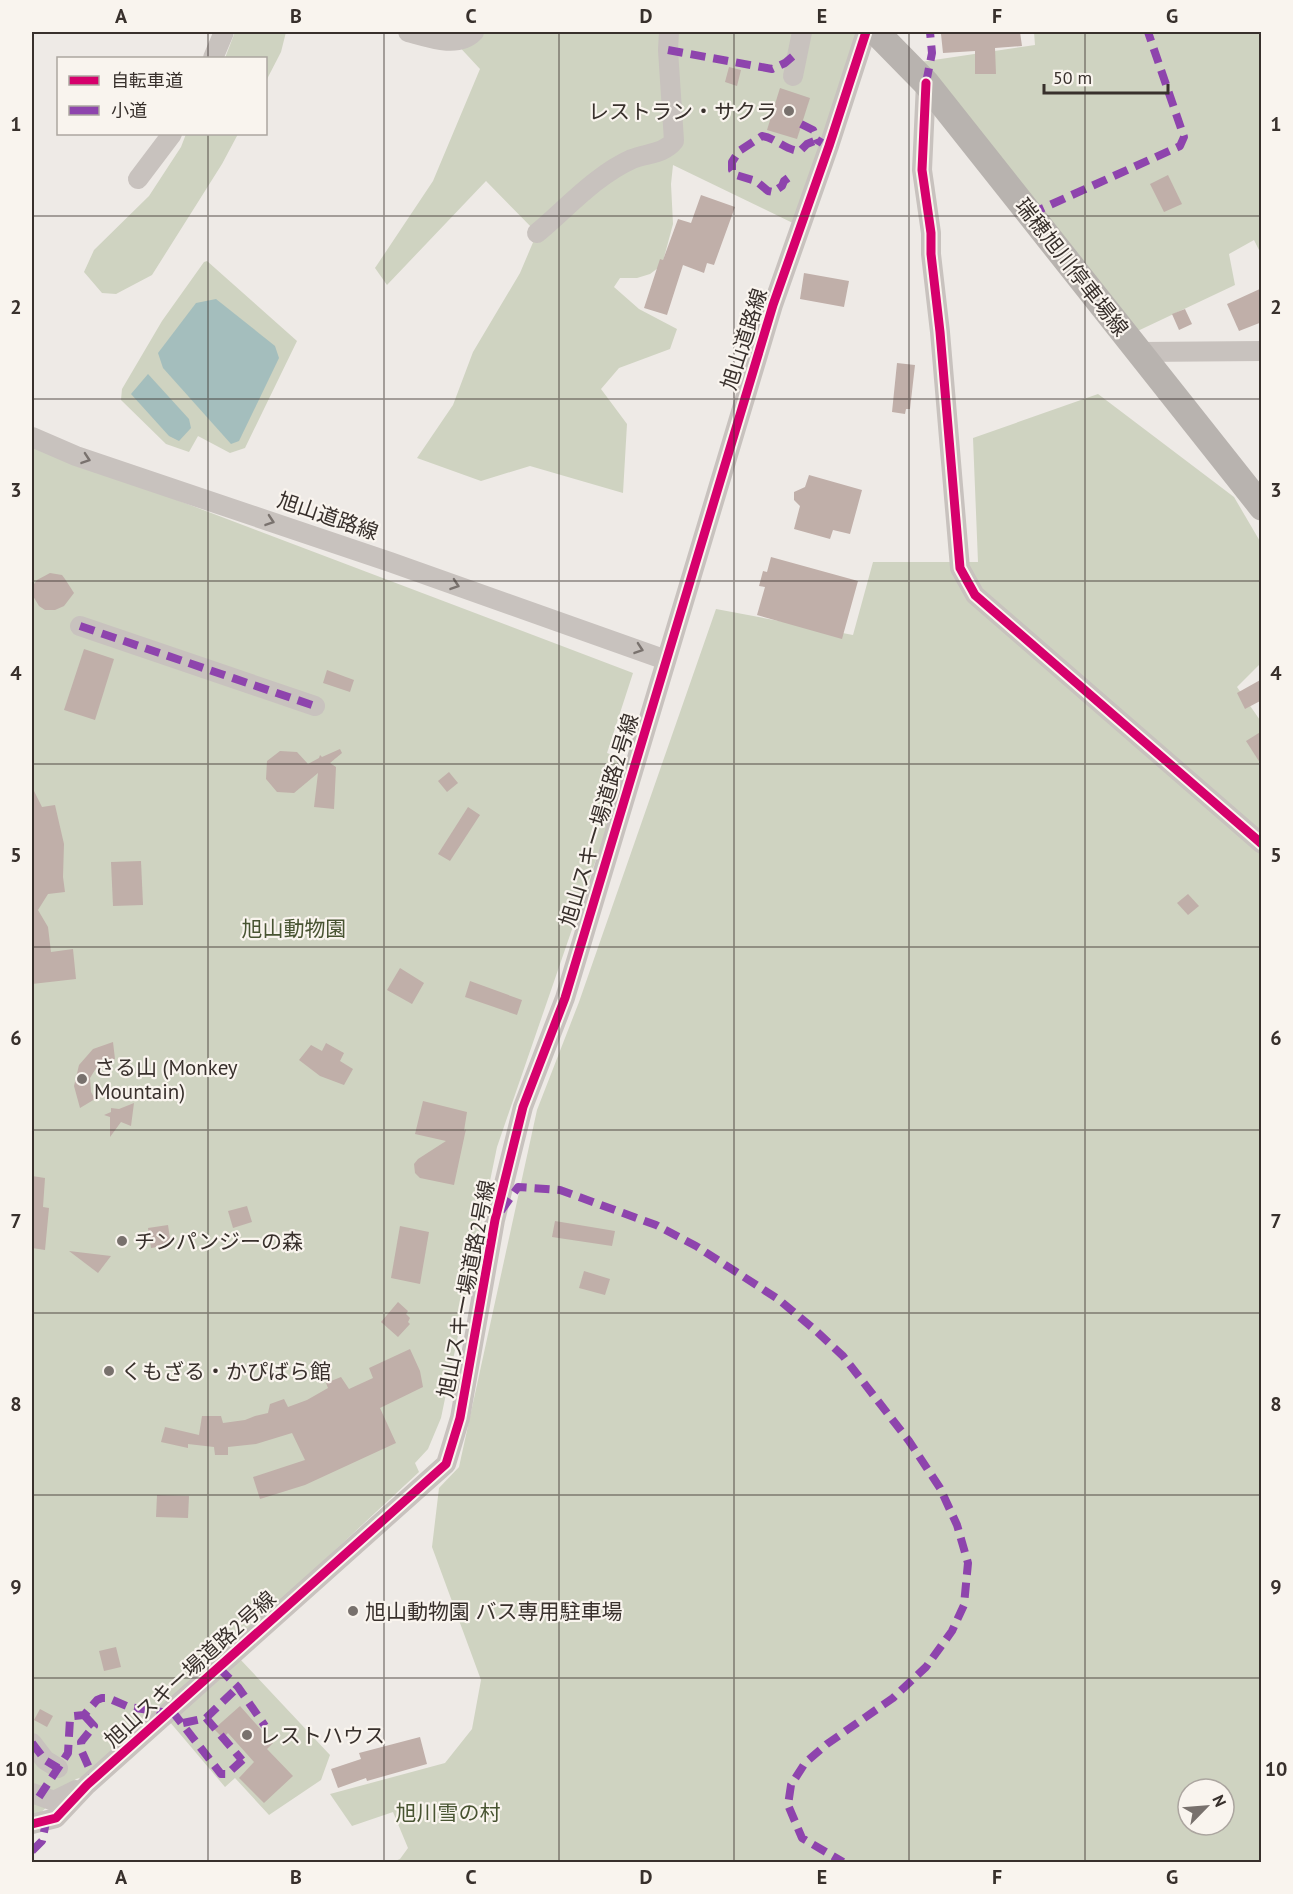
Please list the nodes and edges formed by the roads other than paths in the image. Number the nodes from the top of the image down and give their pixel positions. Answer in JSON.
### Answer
{"nodes":[{"id":1,"x":224,"y":32,"type":"edge"},
{"id":2,"x":408,"y":32,"type":"edge"},
{"id":3,"x":474,"y":32,"type":"edge"},
{"id":4,"x":669,"y":32,"type":"edge"},
{"id":5,"x":802,"y":32,"type":"edge"},
{"id":6,"x":866,"y":32,"type":"edge"},
{"id":7,"x":876,"y":32,"type":"edge"},
{"id":8,"x":213,"y":57,"type":"edge"},
{"id":9,"x":792,"y":76,"type":"dead end"},
{"id":10,"x":926,"y":83,"type":"junction"},
{"id":11,"x":171,"y":135,"type":"edge"},
{"id":12,"x":138,"y":179,"type":"dead end"},
{"id":13,"x":537,"y":233,"type":"dead end"},
{"id":14,"x":1262,"y":351,"type":"edge"},
{"id":15,"x":1140,"y":352,"type":"junction"},
{"id":16,"x":32,"y":437,"type":"edge"},
{"id":17,"x":1262,"y":507,"type":"edge"},
{"id":18,"x":80,"y":626,"type":"dead end"},
{"id":19,"x":666,"y":660,"type":"junction"},
{"id":20,"x":315,"y":706,"type":"dead end"},
{"id":21,"x":1262,"y":844,"type":"edge"},
{"id":22,"x":32,"y":1743,"type":"edge"},
{"id":23,"x":58,"y":1768,"type":"dead end"},
{"id":24,"x":87,"y":1785,"type":"junction"},
{"id":25,"x":32,"y":1793,"type":"edge"},
{"id":26,"x":32,"y":1824,"type":"edge"}],
"edges":[{"from":1,"to":8,"type":"street"},
{"from":2,"to":3,"type":"street"},
{"from":4,"to":13,"type":"street"},
{"from":5,"to":9,"type":"street"},
{"from":6,"to":19,"type":"street","name":"旭山道路線"},
{"from":7,"to":10,"type":"main road","name":"瑞穂旭川停車場線"},
{"from":10,"to":15,"type":"main road","name":"瑞穂旭川停車場線"},
{"from":10,"to":21,"type":"street"},
{"from":11,"to":12,"type":"street"},
{"from":14,"to":15,"type":"street"},
{"from":15,"to":17,"type":"main road","name":"瑞穂旭川停車場線"},
{"from":16,"to":19,"type":"street","name":"旭山道路線","one_way":true},
{"from":18,"to":20,"type":"street"},
{"from":19,"to":24,"type":"street","name":"旭山スキー場道路2号線"},
{"from":22,"to":23,"type":"street"},
{"from":24,"to":25,"type":"street"},
{"from":24,"to":26,"type":"street"}]}
